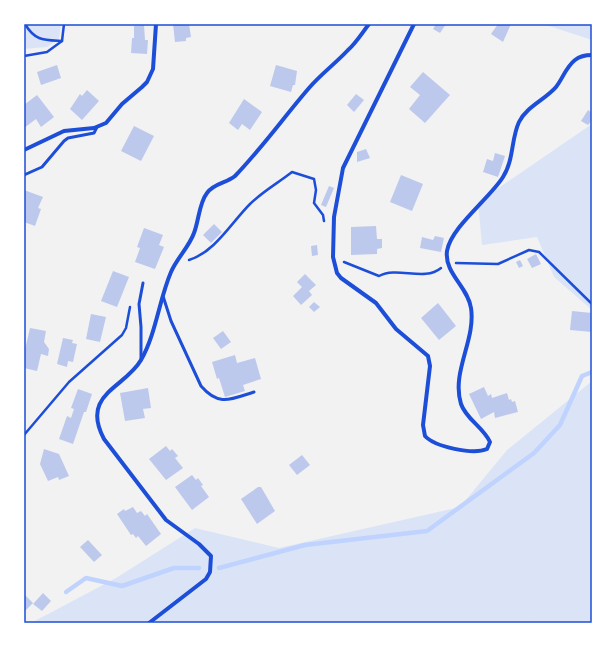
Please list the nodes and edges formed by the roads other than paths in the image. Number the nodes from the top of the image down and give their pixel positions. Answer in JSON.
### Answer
{"nodes":[{"id":1,"x":156,"y":24,"type":"edge"},
{"id":2,"x":369,"y":24,"type":"edge"},
{"id":3,"x":414,"y":24,"type":"edge"},
{"id":4,"x":592,"y":55,"type":"edge"},
{"id":5,"x":97,"y":127,"type":"junction"},
{"id":6,"x":24,"y":150,"type":"edge"},
{"id":7,"x":24,"y":175,"type":"edge"},
{"id":8,"x":144,"y":283,"type":"dead end"},
{"id":9,"x":162,"y":294,"type":"junction"},
{"id":10,"x":141,"y":361,"type":"junction"},
{"id":11,"x":254,"y":392,"type":"dead end"},
{"id":12,"x":150,"y":623,"type":"edge"}],
"edges":[{"from":1,"to":5,"type":"street"},
{"from":2,"to":9,"type":"street"},
{"from":3,"to":4,"type":"street"},
{"from":5,"to":6,"type":"street"},
{"from":5,"to":7,"type":"lane"},
{"from":8,"to":10,"type":"lane"},
{"from":9,"to":10,"type":"street"},
{"from":9,"to":11,"type":"lane"},
{"from":10,"to":12,"type":"street"}]}
